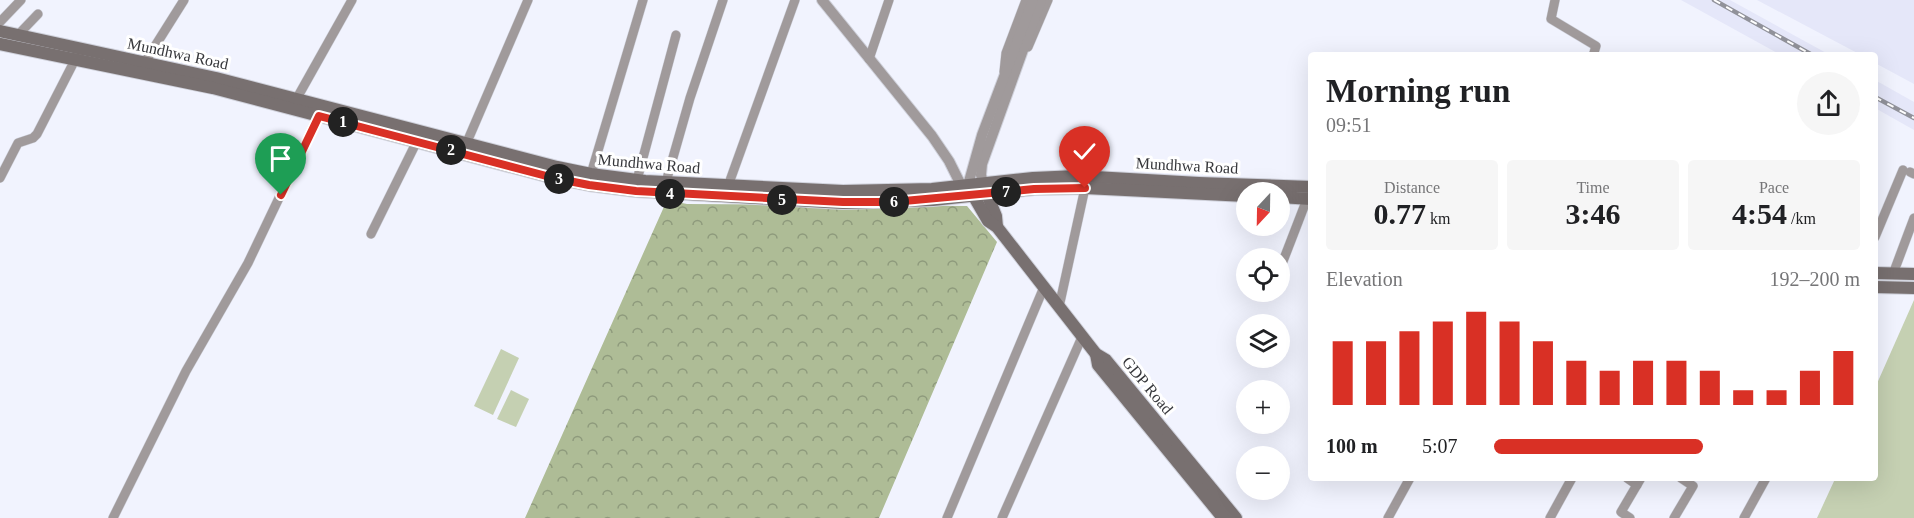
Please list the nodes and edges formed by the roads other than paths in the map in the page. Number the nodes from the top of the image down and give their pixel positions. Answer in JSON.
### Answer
{"nodes":[{"id":1,"x":21,"y":0,"type":"edge"},
{"id":2,"x":184,"y":0,"type":"edge"},
{"id":3,"x":352,"y":0,"type":"edge"},
{"id":4,"x":528,"y":0,"type":"edge"},
{"id":5,"x":643,"y":0,"type":"edge"},
{"id":6,"x":723,"y":0,"type":"edge"},
{"id":7,"x":795,"y":0,"type":"edge"},
{"id":8,"x":822,"y":0,"type":"edge"},
{"id":9,"x":889,"y":0,"type":"edge"},
{"id":10,"x":1026,"y":0,"type":"edge"},
{"id":11,"x":1033,"y":0,"type":"edge"},
{"id":12,"x":1041,"y":0,"type":"edge"},
{"id":13,"x":1048,"y":0,"type":"edge"},
{"id":14,"x":1555,"y":0,"type":"edge"},
{"id":15,"x":38,"y":14,"type":"dead end"},
{"id":16,"x":0,"y":22,"type":"edge"},
{"id":17,"x":1027,"y":24,"type":"junction"},
{"id":18,"x":0,"y":31,"type":"edge"},
{"id":19,"x":676,"y":35,"type":"dead end"},
{"id":20,"x":17,"y":36,"type":"junction"},
{"id":21,"x":0,"y":44,"type":"edge"},
{"id":22,"x":38,"y":46,"type":"junction"},
{"id":23,"x":1594,"y":52,"type":"edge"},
{"id":24,"x":78,"y":54,"type":"junction"},
{"id":25,"x":869,"y":59,"type":"junction"},
{"id":26,"x":1019,"y":60,"type":"junction"},
{"id":27,"x":145,"y":62,"type":"junction"},
{"id":28,"x":1004,"y":78,"type":"junction"},
{"id":29,"x":297,"y":98,"type":"junction"},
{"id":30,"x":321,"y":111,"type":"junction"},
{"id":31,"x":417,"y":141,"type":"junction"},
{"id":32,"x":467,"y":142,"type":"junction"},
{"id":33,"x":1909,"y":172,"type":"edge"},
{"id":34,"x":591,"y":174,"type":"junction"},
{"id":35,"x":0,"y":178,"type":"edge"},
{"id":36,"x":666,"y":182,"type":"junction"},
{"id":37,"x":642,"y":184,"type":"junction"},
{"id":38,"x":1156,"y":185,"type":"junction"},
{"id":39,"x":728,"y":186,"type":"junction"},
{"id":40,"x":1085,"y":188,"type":"junction"},
{"id":41,"x":967,"y":189,"type":"junction"},
{"id":42,"x":985,"y":189,"type":"junction"},
{"id":43,"x":1236,"y":195,"type":"edge"},
{"id":44,"x":1308,"y":195,"type":"edge"},
{"id":45,"x":1308,"y":195,"type":"edge"},
{"id":46,"x":1290,"y":196,"type":"edge"},
{"id":47,"x":1308,"y":200,"type":"edge"},
{"id":48,"x":1880,"y":212,"type":"edge"},
{"id":49,"x":1914,"y":218,"type":"edge"},
{"id":50,"x":997,"y":226,"type":"junction"},
{"id":51,"x":371,"y":234,"type":"dead end"},
{"id":52,"x":1289,"y":248,"type":"edge"},
{"id":53,"x":1878,"y":275,"type":"edge"},
{"id":54,"x":1914,"y":276,"type":"edge"},
{"id":55,"x":1896,"y":278,"type":"junction"},
{"id":56,"x":1914,"y":282,"type":"edge"},
{"id":57,"x":1878,"y":284,"type":"edge"},
{"id":58,"x":1878,"y":285,"type":"edge"},
{"id":59,"x":1044,"y":287,"type":"junction"},
{"id":60,"x":1914,"y":288,"type":"edge"},
{"id":61,"x":1059,"y":307,"type":"junction"},
{"id":62,"x":1082,"y":337,"type":"junction"},
{"id":63,"x":1096,"y":354,"type":"junction"},
{"id":64,"x":1406,"y":481,"type":"edge"},
{"id":65,"x":1570,"y":481,"type":"edge"},
{"id":66,"x":1686,"y":481,"type":"edge"},
{"id":67,"x":1764,"y":481,"type":"edge"},
{"id":68,"x":1639,"y":482,"type":"edge"},
{"id":69,"x":1617,"y":515,"type":"edge"},
{"id":70,"x":113,"y":518,"type":"edge"},
{"id":71,"x":947,"y":518,"type":"edge"},
{"id":72,"x":1002,"y":518,"type":"edge"},
{"id":73,"x":1223,"y":518,"type":"edge"},
{"id":74,"x":1236,"y":518,"type":"edge"},
{"id":75,"x":1388,"y":518,"type":"edge"},
{"id":76,"x":1550,"y":518,"type":"edge"},
{"id":77,"x":1630,"y":518,"type":"edge"},
{"id":78,"x":1674,"y":518,"type":"edge"},
{"id":79,"x":1744,"y":518,"type":"edge"}],
"edges":[{"from":1,"to":16,"type":"street"},
{"from":2,"to":27,"type":"street"},
{"from":3,"to":29,"type":"street"},
{"from":4,"to":32,"type":"street"},
{"from":5,"to":34,"type":"street"},
{"from":6,"to":36,"type":"street"},
{"from":7,"to":39,"type":"street"},
{"from":8,"to":25,"type":"street"},
{"from":9,"to":25,"type":"street"},
{"from":10,"to":28,"type":"street"},
{"from":11,"to":17,"type":"street"},
{"from":12,"to":17,"type":"street"},
{"from":13,"to":26,"type":"street"},
{"from":14,"to":23,"type":"street"},
{"from":15,"to":20,"type":"street"},
{"from":17,"to":26,"type":"street"},
{"from":17,"to":28,"type":"street"},
{"from":18,"to":20,"type":"main road","name":"Mundhwa Road"},
{"from":19,"to":37,"type":"street"},
{"from":20,"to":22,"type":"main road","name":"Mundhwa Road"},
{"from":21,"to":22,"type":"main road","name":"Mundhwa Road"},
{"from":22,"to":24,"type":"main road","name":"Mundhwa Road"},
{"from":24,"to":27,"type":"main road","name":"Mundhwa Road"},
{"from":24,"to":30,"type":"main road","name":"Mundhwa Road"},
{"from":24,"to":35,"type":"street"},
{"from":25,"to":41,"type":"street"},
{"from":26,"to":42,"type":"street"},
{"from":27,"to":29,"type":"main road","name":"Mundhwa Road"},
{"from":28,"to":41,"type":"street"},
{"from":29,"to":30,"type":"main road","name":"Mundhwa Road"},
{"from":30,"to":31,"type":"main road","name":"Mundhwa Road"},
{"from":30,"to":32,"type":"main road","name":"Mundhwa Road"},
{"from":30,"to":70,"type":"street"},
{"from":31,"to":37,"type":"main road","name":"Mundhwa Road"},
{"from":31,"to":51,"type":"street"},
{"from":32,"to":34,"type":"main road","name":"Mundhwa Road"},
{"from":33,"to":48,"type":"street"},
{"from":34,"to":37,"type":"main road","name":"Mundhwa Road"},
{"from":36,"to":37,"type":"main road","name":"Mundhwa Road"},
{"from":36,"to":39,"type":"main road","name":"Mundhwa Road"},
{"from":37,"to":41,"type":"main road","name":"Mundhwa Road"},
{"from":38,"to":40,"type":"main road","name":"Mundhwa Road"},
{"from":38,"to":42,"type":"main road","name":"Mundhwa Road"},
{"from":38,"to":43,"type":"main road","name":"Mundhwa Road"},
{"from":38,"to":44,"type":"main road","name":"Mundhwa Road"},
{"from":39,"to":41,"type":"main road","name":"Mundhwa Road"},
{"from":40,"to":42,"type":"main road","name":"Mundhwa Road"},
{"from":40,"to":61,"type":"street"},
{"from":41,"to":42,"type":"main road","name":"Mundhwa Road"},
{"from":41,"to":50,"type":"main road"},
{"from":42,"to":50,"type":"main road"},
{"from":45,"to":46,"type":"main road"},
{"from":47,"to":52,"type":"street"},
{"from":49,"to":55,"type":"street"},
{"from":50,"to":59,"type":"main road"},
{"from":53,"to":55,"type":"main road"},
{"from":54,"to":55,"type":"main road"},
{"from":55,"to":56,"type":"main road"},
{"from":55,"to":57,"type":"main road"},
{"from":58,"to":60,"type":"main road"},
{"from":59,"to":61,"type":"main road"},
{"from":59,"to":71,"type":"street"},
{"from":61,"to":62,"type":"main road"},
{"from":62,"to":63,"type":"main road"},
{"from":62,"to":72,"type":"street"},
{"from":63,"to":73,"type":"main road","name":"GDP Road"},
{"from":63,"to":74,"type":"main road","name":"GDP Road"},
{"from":64,"to":75,"type":"street"},
{"from":65,"to":76,"type":"street"},
{"from":66,"to":78,"type":"street"},
{"from":67,"to":79,"type":"street"},
{"from":68,"to":69,"type":"street"},
{"from":69,"to":77,"type":"street"}]}
